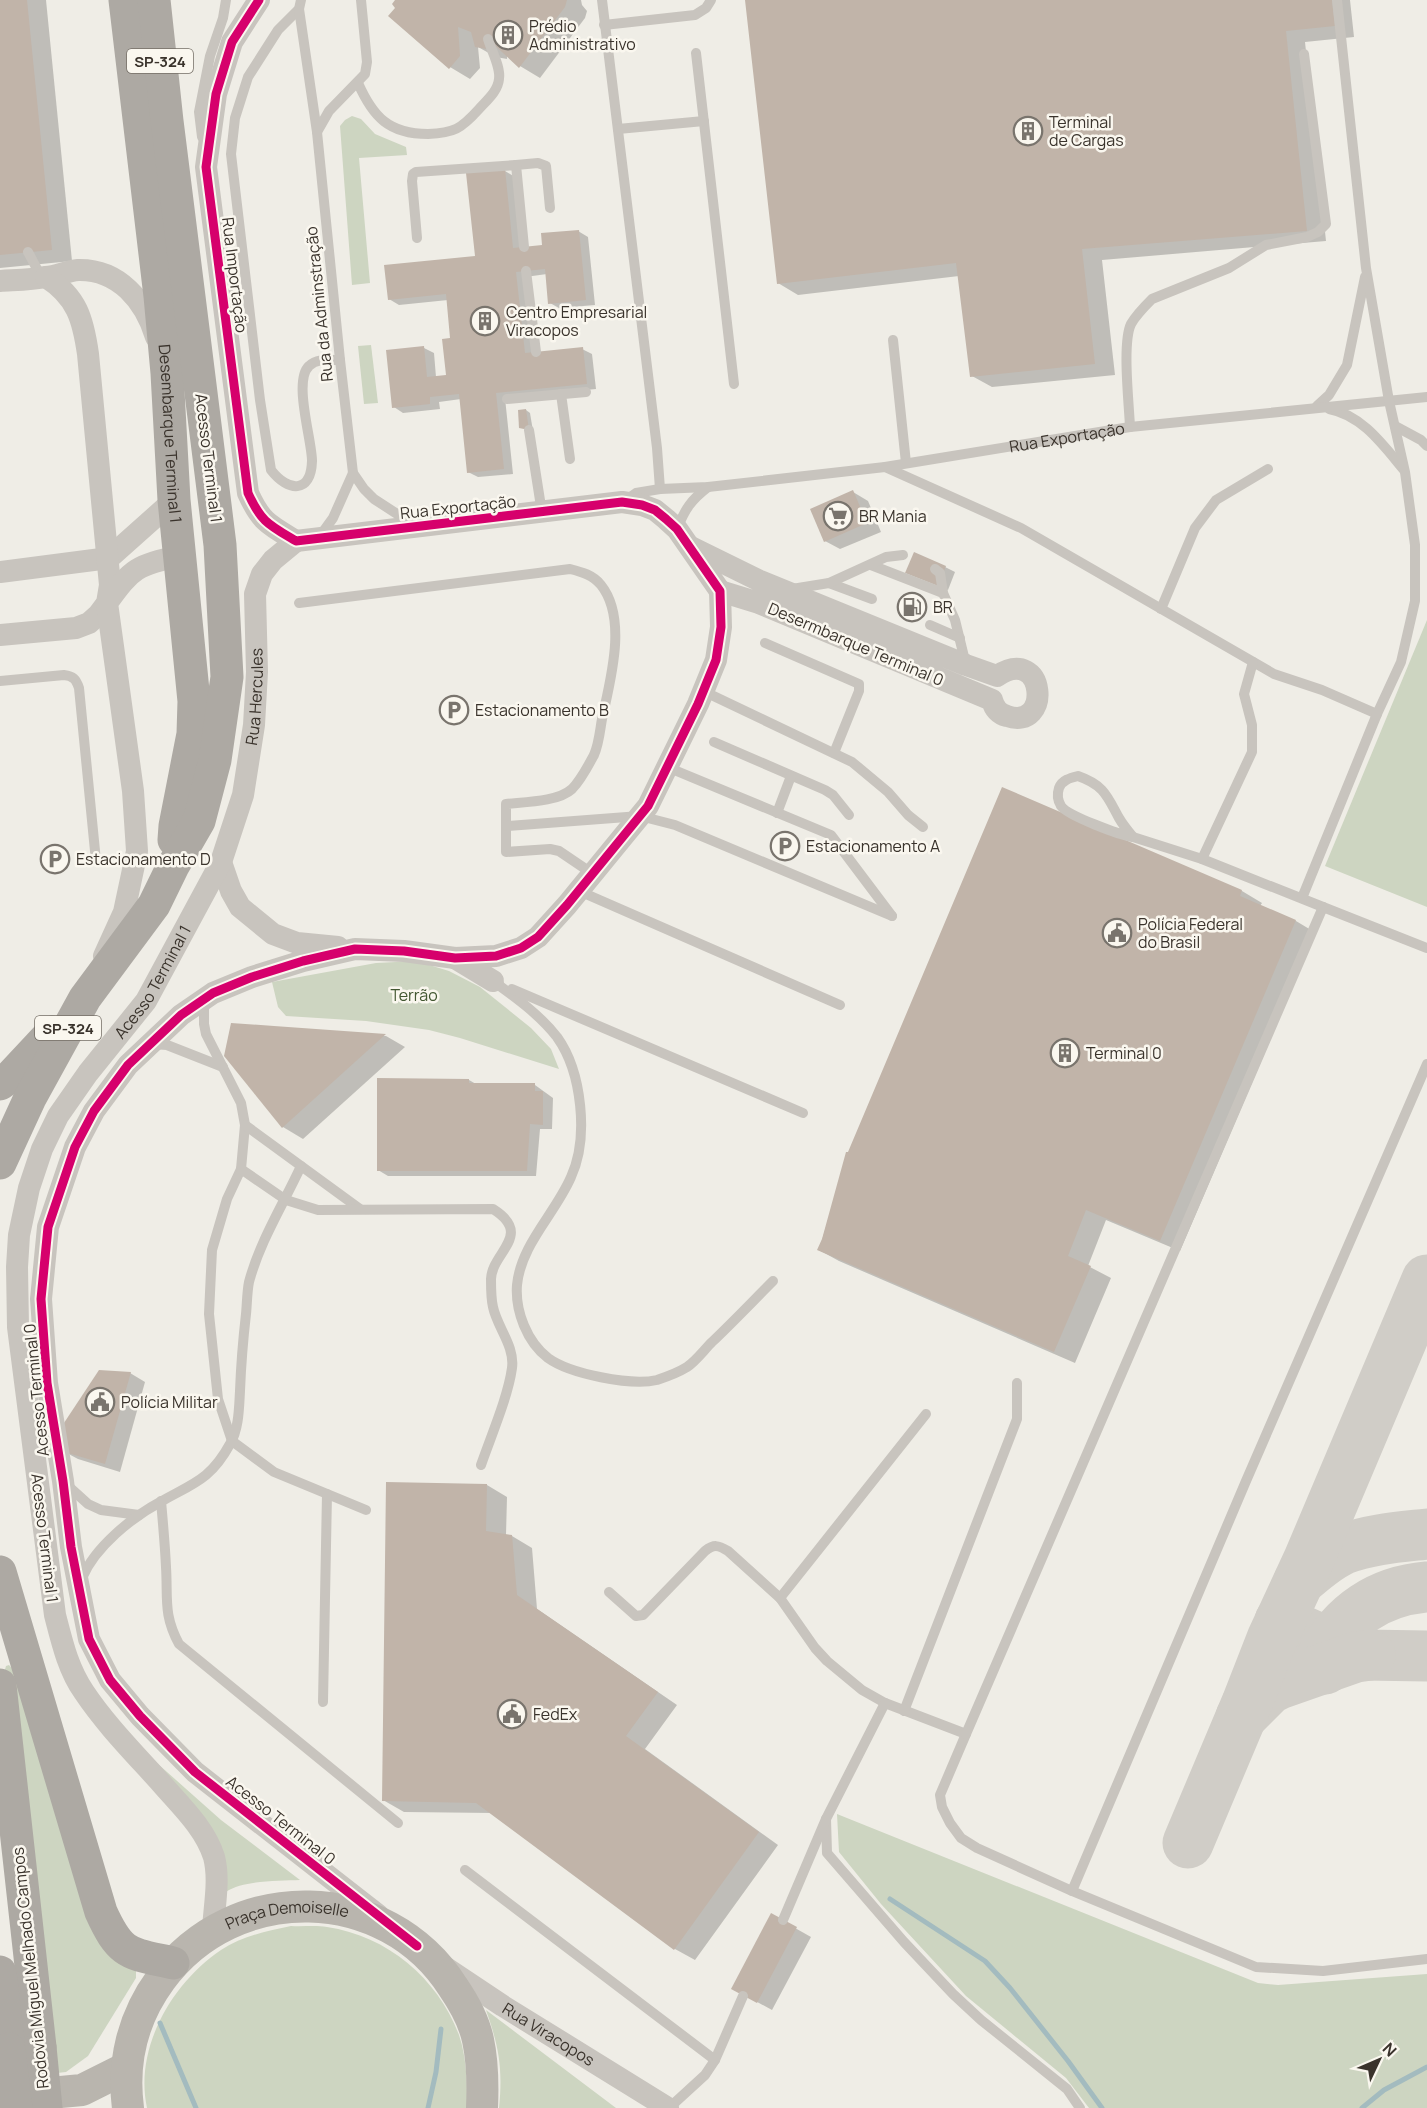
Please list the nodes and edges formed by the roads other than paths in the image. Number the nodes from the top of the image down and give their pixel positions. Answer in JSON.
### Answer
{"nodes":[{"id":1,"x":125,"y":0,"type":"edge"},
{"id":2,"x":154,"y":0,"type":"edge"},
{"id":3,"x":226,"y":0,"type":"edge"},
{"id":4,"x":259,"y":0,"type":"edge"},
{"id":5,"x":361,"y":0,"type":"edge"},
{"id":6,"x":602,"y":0,"type":"edge"},
{"id":7,"x":711,"y":0,"type":"edge"},
{"id":8,"x":1337,"y":0,"type":"edge"},
{"id":9,"x":300,"y":4,"type":"edge"},
{"id":10,"x":604,"y":25,"type":"junction"},
{"id":11,"x":488,"y":39,"type":"dead end"},
{"id":12,"x":696,"y":53,"type":"dead end"},
{"id":13,"x":1304,"y":54,"type":"dead end"},
{"id":14,"x":358,"y":84,"type":"junction"},
{"id":15,"x":704,"y":121,"type":"junction"},
{"id":16,"x":618,"y":129,"type":"junction"},
{"id":17,"x":316,"y":132,"type":"junction"},
{"id":18,"x":516,"y":165,"type":"junction"},
{"id":19,"x":206,"y":167,"type":"junction"},
{"id":20,"x":550,"y":208,"type":"dead end"},
{"id":21,"x":417,"y":238,"type":"dead end"},
{"id":22,"x":524,"y":247,"type":"dead end"},
{"id":23,"x":28,"y":252,"type":"dead end"},
{"id":24,"x":1366,"y":268,"type":"junction"},
{"id":25,"x":526,"y":271,"type":"dead end"},
{"id":26,"x":46,"y":277,"type":"junction"},
{"id":27,"x":0,"y":281,"type":"edge"},
{"id":28,"x":893,"y":340,"type":"dead end"},
{"id":29,"x":536,"y":352,"type":"dead end"},
{"id":30,"x":340,"y":360,"type":"junction"},
{"id":31,"x":167,"y":373,"type":"junction"},
{"id":32,"x":734,"y":384,"type":"dead end"},
{"id":33,"x":586,"y":392,"type":"dead end"},
{"id":34,"x":561,"y":394,"type":"junction"},
{"id":35,"x":1427,"y":397,"type":"edge"},
{"id":36,"x":507,"y":399,"type":"dead end"},
{"id":37,"x":1389,"y":400,"type":"junction"},
{"id":38,"x":1317,"y":406,"type":"junction"},
{"id":39,"x":1395,"y":426,"type":"junction"},
{"id":40,"x":1130,"y":427,"type":"junction"},
{"id":41,"x":529,"y":430,"type":"dead end"},
{"id":42,"x":1427,"y":446,"type":"edge"},
{"id":43,"x":570,"y":459,"type":"dead end"},
{"id":44,"x":906,"y":463,"type":"junction"},
{"id":45,"x":885,"y":467,"type":"junction"},
{"id":46,"x":1268,"y":469,"type":"dead end"},
{"id":47,"x":1405,"y":472,"type":"junction"},
{"id":48,"x":353,"y":473,"type":"junction"},
{"id":49,"x":708,"y":487,"type":"junction"},
{"id":50,"x":660,"y":489,"type":"junction"},
{"id":51,"x":174,"y":500,"type":"junction"},
{"id":52,"x":622,"y":502,"type":"junction"},
{"id":53,"x":542,"y":513,"type":"junction"},
{"id":54,"x":416,"y":526,"type":"junction"},
{"id":55,"x":683,"y":537,"type":"junction"},
{"id":56,"x":318,"y":538,"type":"junction"},
{"id":57,"x":296,"y":541,"type":"junction"},
{"id":58,"x":903,"y":555,"type":"dead end"},
{"id":59,"x":180,"y":556,"type":"junction"},
{"id":60,"x":109,"y":558,"type":"junction"},
{"id":61,"x":871,"y":565,"type":"junction"},
{"id":62,"x":935,"y":568,"type":"dead end"},
{"id":63,"x":0,"y":572,"type":"edge"},
{"id":64,"x":829,"y":583,"type":"junction"},
{"id":65,"x":720,"y":591,"type":"junction"},
{"id":66,"x":784,"y":591,"type":"junction"},
{"id":67,"x":943,"y":592,"type":"junction"},
{"id":68,"x":872,"y":599,"type":"dead end"},
{"id":69,"x":107,"y":603,"type":"junction"},
{"id":70,"x":299,"y":603,"type":"dead end"},
{"id":71,"x":1161,"y":609,"type":"junction"},
{"id":72,"x":930,"y":625,"type":"dead end"},
{"id":73,"x":0,"y":635,"type":"edge"},
{"id":74,"x":960,"y":638,"type":"junction"},
{"id":75,"x":765,"y":643,"type":"dead end"},
{"id":76,"x":1253,"y":662,"type":"junction"},
{"id":77,"x":966,"y":665,"type":"junction"},
{"id":78,"x":0,"y":681,"type":"edge"},
{"id":79,"x":703,"y":691,"type":"junction"},
{"id":80,"x":1377,"y":714,"type":"junction"},
{"id":81,"x":714,"y":742,"type":"dead end"},
{"id":82,"x":834,"y":753,"type":"junction"},
{"id":83,"x":667,"y":767,"type":"junction"},
{"id":84,"x":791,"y":776,"type":"junction"},
{"id":85,"x":777,"y":813,"type":"junction"},
{"id":86,"x":849,"y":815,"type":"dead end"},
{"id":87,"x":640,"y":816,"type":"junction"},
{"id":88,"x":507,"y":826,"type":"junction"},
{"id":89,"x":923,"y":826,"type":"dead end"},
{"id":90,"x":1133,"y":837,"type":"junction"},
{"id":91,"x":1202,"y":859,"type":"junction"},
{"id":92,"x":96,"y":861,"type":"dead end"},
{"id":93,"x":221,"y":862,"type":"junction"},
{"id":94,"x":172,"y":866,"type":"junction"},
{"id":95,"x":586,"y":882,"type":"junction"},
{"id":96,"x":1302,"y":898,"type":"junction"},
{"id":97,"x":1323,"y":907,"type":"junction"},
{"id":98,"x":1427,"y":948,"type":"edge"},
{"id":99,"x":355,"y":949,"type":"junction"},
{"id":100,"x":455,"y":958,"type":"junction"},
{"id":101,"x":493,"y":981,"type":"junction"},
{"id":102,"x":85,"y":998,"type":"junction"},
{"id":103,"x":204,"y":999,"type":"junction"},
{"id":104,"x":840,"y":1005,"type":"dead end"},
{"id":105,"x":152,"y":1044,"type":"junction"},
{"id":106,"x":1427,"y":1064,"type":"edge"},
{"id":107,"x":223,"y":1067,"type":"junction"},
{"id":108,"x":0,"y":1084,"type":"edge"},
{"id":109,"x":803,"y":1113,"type":"dead end"},
{"id":110,"x":245,"y":1125,"type":"junction"},
{"id":111,"x":0,"y":1162,"type":"edge"},
{"id":112,"x":301,"y":1166,"type":"junction"},
{"id":113,"x":241,"y":1169,"type":"junction"},
{"id":114,"x":286,"y":1200,"type":"junction"},
{"id":115,"x":360,"y":1209,"type":"junction"},
{"id":116,"x":773,"y":1281,"type":"dead end"},
{"id":117,"x":1017,"y":1383,"type":"dead end"},
{"id":118,"x":926,"y":1414,"type":"dead end"},
{"id":119,"x":232,"y":1441,"type":"junction"},
{"id":120,"x":481,"y":1465,"type":"dead end"},
{"id":121,"x":63,"y":1481,"type":"junction"},
{"id":122,"x":327,"y":1494,"type":"junction"},
{"id":123,"x":161,"y":1501,"type":"junction"},
{"id":124,"x":366,"y":1510,"type":"dead end"},
{"id":125,"x":139,"y":1515,"type":"junction"},
{"id":126,"x":0,"y":1572,"type":"edge"},
{"id":127,"x":78,"y":1587,"type":"junction"},
{"id":128,"x":609,"y":1592,"type":"dead end"},
{"id":129,"x":780,"y":1598,"type":"junction"},
{"id":130,"x":0,"y":1685,"type":"edge"},
{"id":131,"x":323,"y":1702,"type":"dead end"},
{"id":132,"x":885,"y":1703,"type":"junction"},
{"id":133,"x":904,"y":1711,"type":"junction"},
{"id":134,"x":966,"y":1734,"type":"junction"},
{"id":135,"x":826,"y":1819,"type":"junction"},
{"id":136,"x":398,"y":1823,"type":"dead end"},
{"id":137,"x":465,"y":1870,"type":"dead end"},
{"id":138,"x":1072,"y":1891,"type":"junction"},
{"id":139,"x":783,"y":1920,"type":"dead end"},
{"id":140,"x":213,"y":1930,"type":"junction"},
{"id":141,"x":423,"y":1951,"type":"junction"},
{"id":142,"x":1427,"y":1959,"type":"edge"},
{"id":143,"x":173,"y":1963,"type":"junction"},
{"id":144,"x":0,"y":1972,"type":"edge"},
{"id":145,"x":743,"y":1996,"type":"dead end"},
{"id":146,"x":24,"y":2048,"type":"junction"},
{"id":147,"x":715,"y":2060,"type":"junction"},
{"id":148,"x":126,"y":2068,"type":"junction"},
{"id":149,"x":0,"y":2098,"type":"edge"},
{"id":150,"x":16,"y":2108,"type":"edge"},
{"id":151,"x":46,"y":2108,"type":"edge"},
{"id":152,"x":128,"y":2108,"type":"edge"},
{"id":153,"x":482,"y":2108,"type":"edge"},
{"id":154,"x":668,"y":2108,"type":"edge"},
{"id":155,"x":1080,"y":2108,"type":"edge"}],
"edges":[{"from":1,"to":31,"type":"main road","name":"Desembarque Terminal 1"},
{"from":2,"to":94,"type":"main road","name":"Acesso Terminal 1","number":"SP-324"},
{"from":3,"to":19,"type":"lane"},
{"from":4,"to":19,"type":"street","name":"Rua Importação"},
{"from":5,"to":14,"type":"lane"},
{"from":6,"to":10,"type":"lane"},
{"from":7,"to":10,"type":"lane"},
{"from":8,"to":24,"type":"lane"},
{"from":9,"to":17,"type":"lane","name":"Rua da Adminstração"},
{"from":9,"to":30,"type":"lane"},
{"from":10,"to":16,"type":"lane"},
{"from":11,"to":14,"type":"lane"},
{"from":12,"to":15,"type":"lane"},
{"from":13,"to":40,"type":"lane"},
{"from":14,"to":17,"type":"lane"},
{"from":15,"to":16,"type":"lane"},
{"from":15,"to":32,"type":"lane"},
{"from":16,"to":50,"type":"lane"},
{"from":17,"to":30,"type":"lane","name":"Rua da Adminstração"},
{"from":18,"to":20,"type":"lane"},
{"from":18,"to":21,"type":"lane"},
{"from":18,"to":22,"type":"lane"},
{"from":19,"to":57,"type":"street","name":"Rua Importação"},
{"from":23,"to":26,"type":"lane"},
{"from":24,"to":37,"type":"lane"},
{"from":24,"to":38,"type":"lane"},
{"from":25,"to":29,"type":"lane"},
{"from":26,"to":27,"type":"street"},
{"from":26,"to":31,"type":"street"},
{"from":26,"to":60,"type":"street"},
{"from":28,"to":44,"type":"lane"},
{"from":30,"to":48,"type":"lane","name":"Rua da Adminstração"},
{"from":31,"to":51,"type":"main road","name":"Desembarque Terminal 1"},
{"from":33,"to":34,"type":"lane"},
{"from":34,"to":36,"type":"lane"},
{"from":34,"to":43,"type":"lane"},
{"from":35,"to":37,"type":"lane","name":"Rua Exportação"},
{"from":37,"to":38,"type":"lane","name":"Rua Exportação"},
{"from":37,"to":39,"type":"lane"},
{"from":38,"to":40,"type":"lane","name":"Rua Exportação"},
{"from":38,"to":47,"type":"lane"},
{"from":39,"to":42,"type":"lane"},
{"from":39,"to":47,"type":"lane"},
{"from":40,"to":44,"type":"lane","name":"Rua Exportação"},
{"from":41,"to":53,"type":"lane"},
{"from":44,"to":45,"type":"lane","name":"Rua Exportação"},
{"from":45,"to":49,"type":"lane","name":"Rua Exportação"},
{"from":45,"to":71,"type":"lane"},
{"from":46,"to":71,"type":"lane"},
{"from":47,"to":80,"type":"lane"},
{"from":48,"to":54,"type":"lane"},
{"from":48,"to":56,"type":"lane"},
{"from":49,"to":50,"type":"lane","name":"Rua Exportação"},
{"from":49,"to":55,"type":"lane"},
{"from":50,"to":52,"type":"lane","name":"Rua Exportação"},
{"from":51,"to":59,"type":"main road","name":"Desembarque Terminal 1"},
{"from":51,"to":60,"type":"street"},
{"from":52,"to":53,"type":"street","name":"Rua Exportação"},
{"from":52,"to":55,"type":"street","name":"Rua Exportação"},
{"from":53,"to":54,"type":"street","name":"Rua Exportação"},
{"from":54,"to":56,"type":"street","name":"Rua Exportação"},
{"from":55,"to":65,"type":"street"},
{"from":55,"to":66,"type":"street","name":"Desermbarque Terminal 0"},
{"from":56,"to":57,"type":"street","name":"Rua Exportação"},
{"from":57,"to":93,"type":"street","name":"Rua Hercules"},
{"from":58,"to":61,"type":"lane"},
{"from":59,"to":69,"type":"street"},
{"from":59,"to":94,"type":"main road","name":"Desembarque Terminal 1"},
{"from":60,"to":63,"type":"street"},
{"from":60,"to":69,"type":"street"},
{"from":61,"to":64,"type":"lane"},
{"from":61,"to":67,"type":"lane"},
{"from":62,"to":67,"type":"lane"},
{"from":64,"to":66,"type":"lane"},
{"from":64,"to":68,"type":"lane"},
{"from":65,"to":77,"type":"street","name":"Desermbarque Terminal 0"},
{"from":65,"to":79,"type":"street"},
{"from":66,"to":77,"type":"street","name":"Desermbarque Terminal 0"},
{"from":67,"to":74,"type":"lane"},
{"from":69,"to":73,"type":"street"},
{"from":69,"to":102,"type":"street"},
{"from":70,"to":88,"type":"lane"},
{"from":71,"to":76,"type":"lane"},
{"from":72,"to":74,"type":"lane"},
{"from":74,"to":77,"type":"lane"},
{"from":75,"to":82,"type":"lane"},
{"from":76,"to":80,"type":"lane"},
{"from":76,"to":91,"type":"lane"},
{"from":78,"to":92,"type":"lane"},
{"from":79,"to":82,"type":"lane"},
{"from":79,"to":83,"type":"street"},
{"from":80,"to":96,"type":"lane"},
{"from":81,"to":84,"type":"lane"},
{"from":82,"to":89,"type":"lane"},
{"from":83,"to":85,"type":"lane"},
{"from":83,"to":87,"type":"street"},
{"from":84,"to":85,"type":"lane"},
{"from":84,"to":86,"type":"lane"},
{"from":85,"to":87,"type":"lane"},
{"from":87,"to":88,"type":"lane"},
{"from":87,"to":95,"type":"street"},
{"from":88,"to":95,"type":"lane"},
{"from":90,"to":90,"type":"lane"},
{"from":90,"to":91,"type":"lane"},
{"from":91,"to":96,"type":"lane"},
{"from":93,"to":99,"type":"street"},
{"from":93,"to":140,"type":"street","name":"Acesso Terminal 1"},
{"from":94,"to":102,"type":"main road","name":"Acesso Terminal 1","number":"SP-324"},
{"from":95,"to":100,"type":"street"},
{"from":95,"to":104,"type":"lane"},
{"from":96,"to":97,"type":"lane"},
{"from":97,"to":98,"type":"lane"},
{"from":97,"to":134,"type":"lane"},
{"from":99,"to":100,"type":"street","name":"Acesso Terminal 0"},
{"from":99,"to":103,"type":"street","name":"Acesso Terminal 0"},
{"from":100,"to":101,"type":"street"},
{"from":101,"to":109,"type":"lane"},
{"from":101,"to":116,"type":"lane"},
{"from":102,"to":108,"type":"main road"},
{"from":102,"to":111,"type":"main road","number":"SP-324"},
{"from":103,"to":105,"type":"street","name":"Acesso Terminal 0"},
{"from":103,"to":107,"type":"lane"},
{"from":105,"to":107,"type":"lane"},
{"from":105,"to":121,"type":"street","name":"Acesso Terminal 0"},
{"from":106,"to":138,"type":"lane"},
{"from":107,"to":110,"type":"lane"},
{"from":110,"to":112,"type":"lane"},
{"from":110,"to":113,"type":"lane"},
{"from":112,"to":114,"type":"lane"},
{"from":112,"to":115,"type":"lane"},
{"from":113,"to":114,"type":"lane"},
{"from":113,"to":119,"type":"lane"},
{"from":114,"to":115,"type":"lane"},
{"from":114,"to":119,"type":"lane"},
{"from":115,"to":120,"type":"lane"},
{"from":117,"to":133,"type":"lane"},
{"from":118,"to":129,"type":"lane"},
{"from":119,"to":122,"type":"lane"},
{"from":119,"to":123,"type":"lane"},
{"from":121,"to":125,"type":"lane"},
{"from":121,"to":127,"type":"street","name":"Acesso Terminal 0"},
{"from":122,"to":124,"type":"lane"},
{"from":122,"to":131,"type":"lane"},
{"from":123,"to":125,"type":"lane"},
{"from":123,"to":136,"type":"lane"},
{"from":125,"to":127,"type":"lane"},
{"from":126,"to":143,"type":"main road"},
{"from":127,"to":141,"type":"street","name":"Acesso Terminal 0"},
{"from":128,"to":129,"type":"lane"},
{"from":129,"to":132,"type":"lane"},
{"from":130,"to":146,"type":"main road","name":"Rodovia Miguel Melhado Campos"},
{"from":132,"to":133,"type":"lane"},
{"from":132,"to":135,"type":"lane"},
{"from":133,"to":134,"type":"lane"},
{"from":134,"to":138,"type":"lane"},
{"from":135,"to":139,"type":"lane"},
{"from":135,"to":155,"type":"lane"},
{"from":137,"to":147,"type":"lane"},
{"from":138,"to":142,"type":"lane"},
{"from":140,"to":141,"type":"main road","name":"Praça Demoiselle"},
{"from":140,"to":143,"type":"main road","name":"Praça Demoiselle"},
{"from":141,"to":153,"type":"main road","name":"Praça Demoiselle"},
{"from":141,"to":154,"type":"street","name":"Rua Viracopos"},
{"from":143,"to":148,"type":"main road","name":"Praça Demoiselle"},
{"from":144,"to":146,"type":"main road","name":"Rodovia Miguel Melhado Campos"},
{"from":145,"to":147,"type":"lane"},
{"from":146,"to":150,"type":"main road","name":"Rodovia Miguel Melhado Campos","bridge":true},
{"from":146,"to":151,"type":"main road","name":"Rodovia Miguel Melhado Campos","bridge":true},
{"from":147,"to":154,"type":"lane"},
{"from":148,"to":149,"type":"main road"},
{"from":148,"to":152,"type":"main road","name":"Praça Demoiselle"}]}
